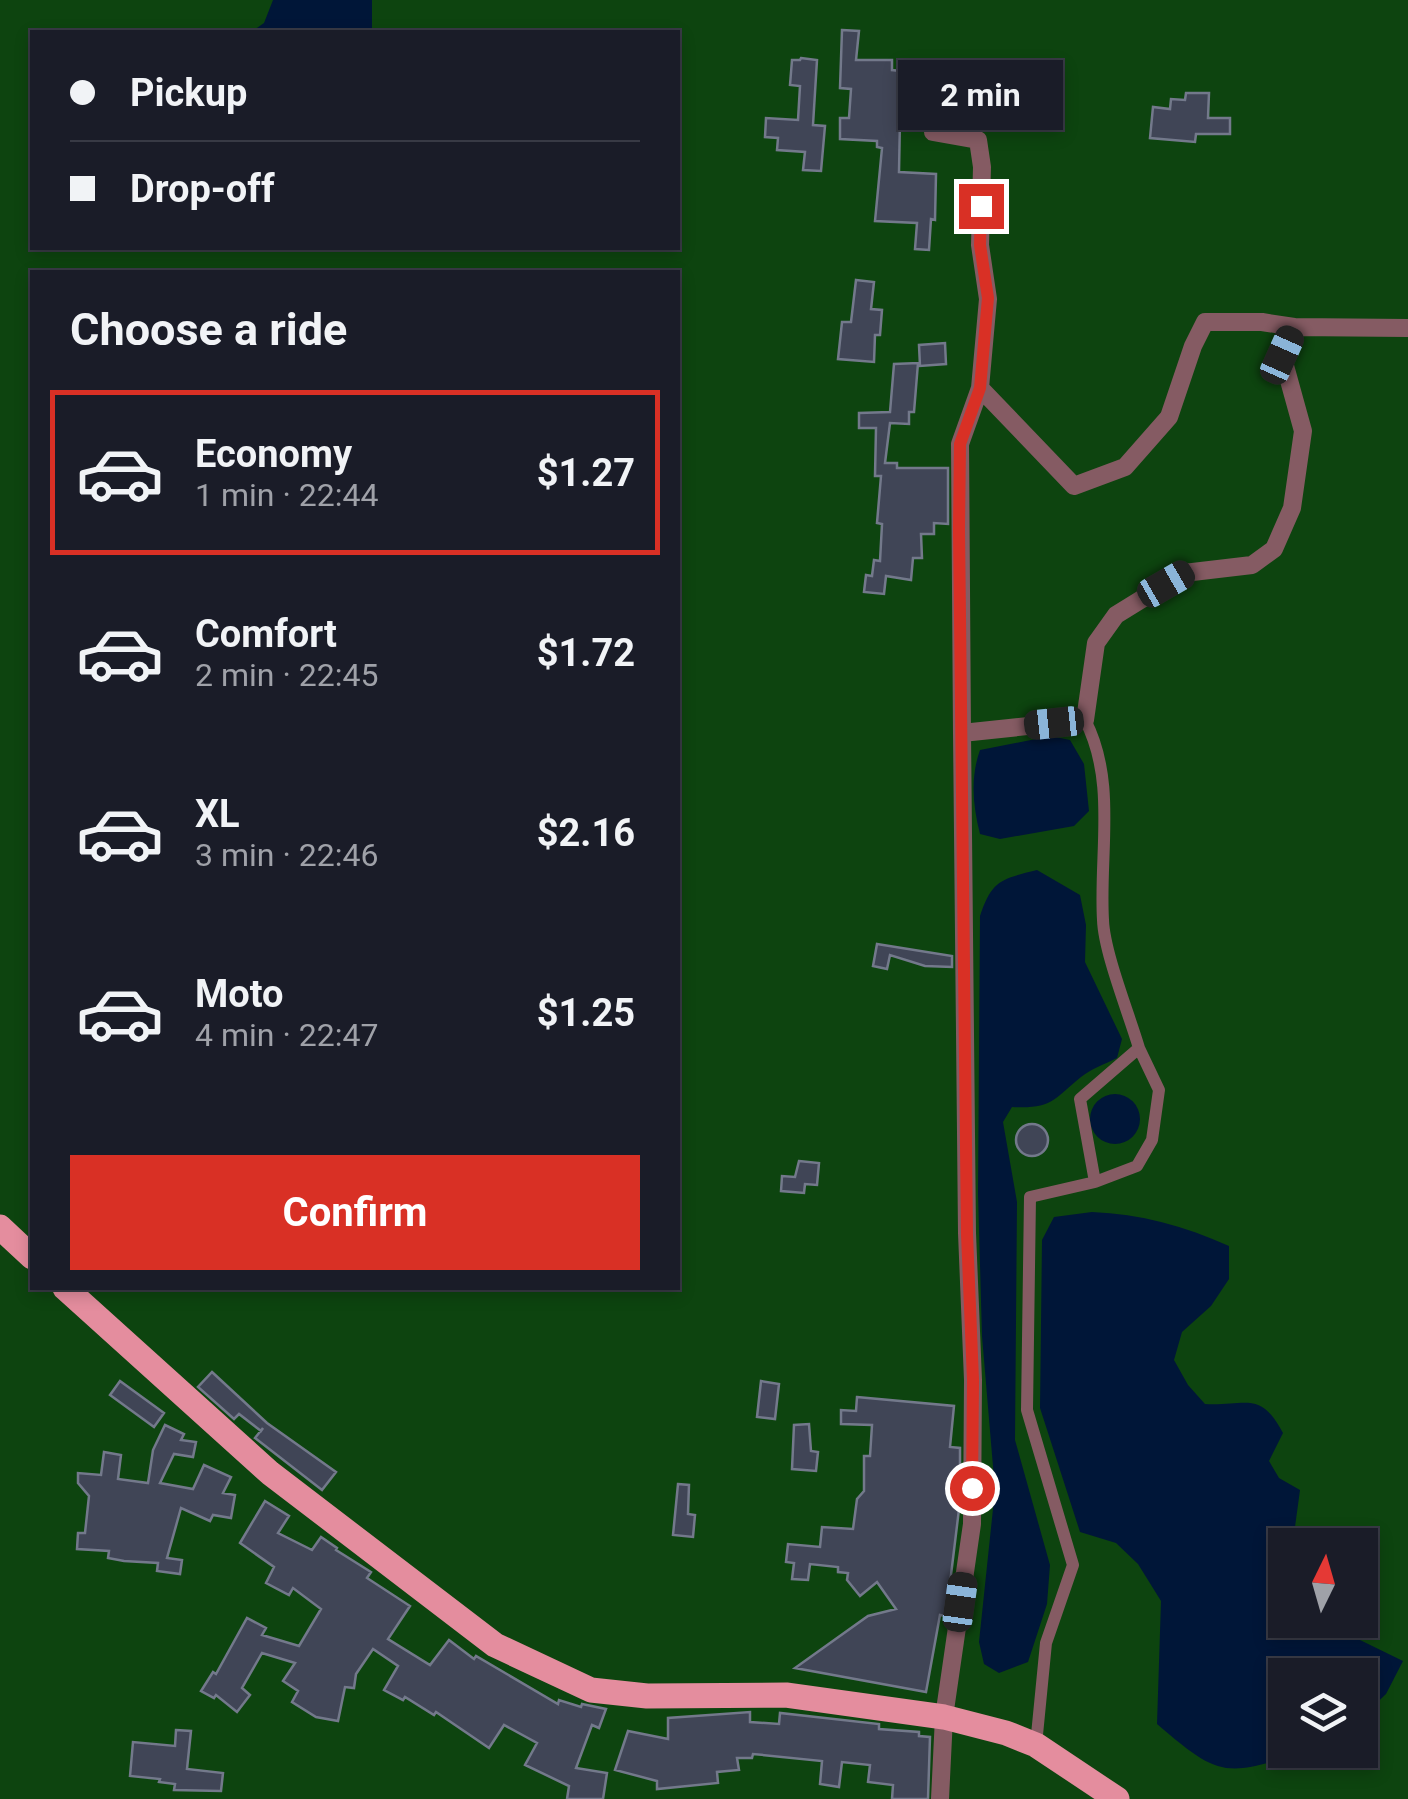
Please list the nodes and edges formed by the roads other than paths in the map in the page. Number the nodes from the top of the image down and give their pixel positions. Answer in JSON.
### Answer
{"nodes":[{"id":1,"x":934,"y":132,"type":"dead end"},
{"id":2,"x":1294,"y":328,"type":"junction"},
{"id":3,"x":1408,"y":328,"type":"edge"},
{"id":4,"x":980,"y":388,"type":"junction"},
{"id":5,"x":1085,"y":720,"type":"junction"},
{"id":6,"x":962,"y":734,"type":"junction"},
{"id":7,"x":1139,"y":1048,"type":"junction"},
{"id":8,"x":1095,"y":1182,"type":"junction"},
{"id":9,"x":0,"y":1227,"type":"edge"},
{"id":10,"x":30,"y":1255,"type":"edge"},
{"id":11,"x":67,"y":1290,"type":"edge"},
{"id":12,"x":944,"y":1718,"type":"junction"},
{"id":13,"x":1036,"y":1745,"type":"junction"},
{"id":14,"x":940,"y":1799,"type":"edge"},
{"id":15,"x":1117,"y":1799,"type":"edge"}],
"edges":[{"from":1,"to":4,"type":"street"},
{"from":2,"to":3,"type":"street"},
{"from":2,"to":4,"type":"street"},
{"from":2,"to":5,"type":"street"},
{"from":4,"to":6,"type":"street"},
{"from":5,"to":6,"type":"street"},
{"from":5,"to":7,"type":"street"},
{"from":6,"to":12,"type":"street"},
{"from":7,"to":8,"type":"street"},
{"from":7,"to":8,"type":"street"},
{"from":8,"to":13,"type":"street"},
{"from":9,"to":10,"type":"main road"},
{"from":11,"to":12,"type":"main road"},
{"from":12,"to":13,"type":"main road"},
{"from":12,"to":14,"type":"street"},
{"from":13,"to":15,"type":"main road"}]}
